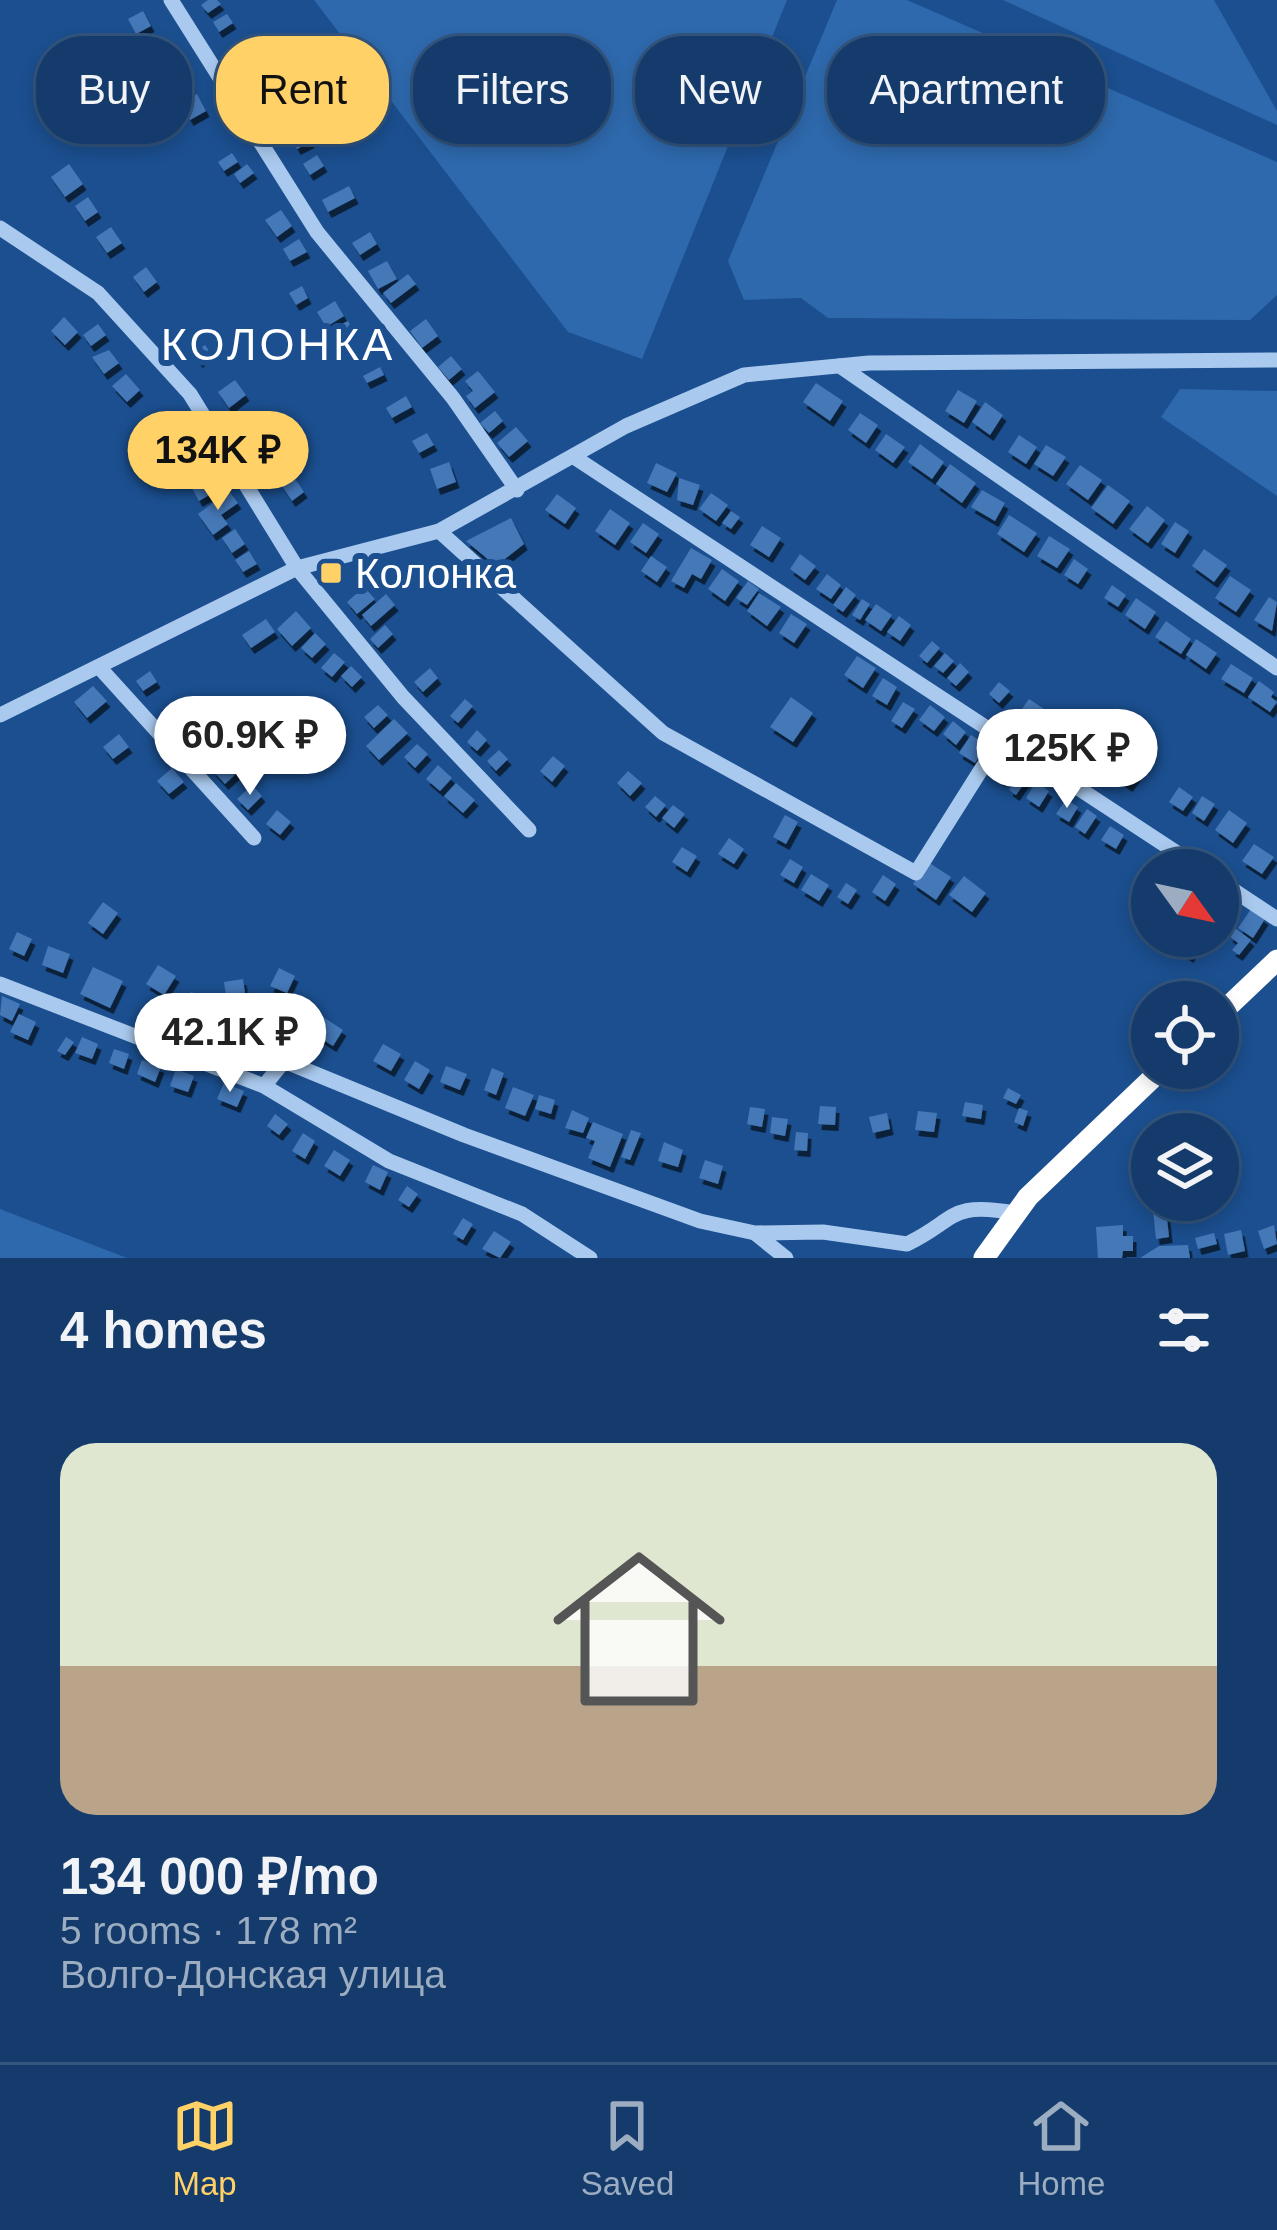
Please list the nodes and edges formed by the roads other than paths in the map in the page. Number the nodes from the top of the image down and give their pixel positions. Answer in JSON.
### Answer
{"nodes":[{"id":1,"x":171,"y":0,"type":"edge"},
{"id":2,"x":0,"y":228,"type":"edge"},
{"id":3,"x":1277,"y":360,"type":"edge"},
{"id":4,"x":839,"y":365,"type":"junction"},
{"id":5,"x":574,"y":457,"type":"junction"},
{"id":6,"x":517,"y":490,"type":"junction"},
{"id":7,"x":439,"y":531,"type":"junction"},
{"id":8,"x":298,"y":568,"type":"junction"},
{"id":9,"x":99,"y":667,"type":"junction"},
{"id":10,"x":1277,"y":668,"type":"edge"},
{"id":11,"x":0,"y":716,"type":"edge"},
{"id":12,"x":1001,"y":738,"type":"junction"},
{"id":13,"x":529,"y":830,"type":"dead end"},
{"id":14,"x":254,"y":838,"type":"dead end"},
{"id":15,"x":1171,"y":849,"type":"edge"},
{"id":16,"x":1239,"y":894,"type":"edge"},
{"id":17,"x":1277,"y":919,"type":"edge"},
{"id":18,"x":1277,"y":960,"type":"edge"},
{"id":19,"x":0,"y":984,"type":"edge"},
{"id":20,"x":1239,"y":996,"type":"edge"},
{"id":21,"x":264,"y":1086,"type":"junction"},
{"id":22,"x":1142,"y":1089,"type":"edge"},
{"id":23,"x":1015,"y":1213,"type":"junction"},
{"id":24,"x":755,"y":1233,"type":"junction"},
{"id":25,"x":590,"y":1258,"type":"edge"},
{"id":26,"x":786,"y":1258,"type":"edge"},
{"id":27,"x":984,"y":1258,"type":"edge"}],
"edges":[{"from":1,"to":6,"type":"street"},
{"from":2,"to":8,"type":"street"},
{"from":3,"to":4,"type":"street"},
{"from":4,"to":5,"type":"street"},
{"from":4,"to":10,"type":"street"},
{"from":5,"to":6,"type":"street"},
{"from":5,"to":12,"type":"street"},
{"from":6,"to":7,"type":"street"},
{"from":7,"to":8,"type":"street"},
{"from":7,"to":12,"type":"street"},
{"from":8,"to":9,"type":"street"},
{"from":8,"to":13,"type":"street"},
{"from":9,"to":11,"type":"street"},
{"from":9,"to":14,"type":"street"},
{"from":12,"to":15,"type":"street"},
{"from":16,"to":17,"type":"street"},
{"from":18,"to":20,"type":"highway"},
{"from":19,"to":21,"type":"street"},
{"from":21,"to":24,"type":"street"},
{"from":21,"to":25,"type":"street"},
{"from":22,"to":23,"type":"highway"},
{"from":23,"to":24,"type":"street"},
{"from":23,"to":27,"type":"highway"},
{"from":24,"to":26,"type":"street"}]}
